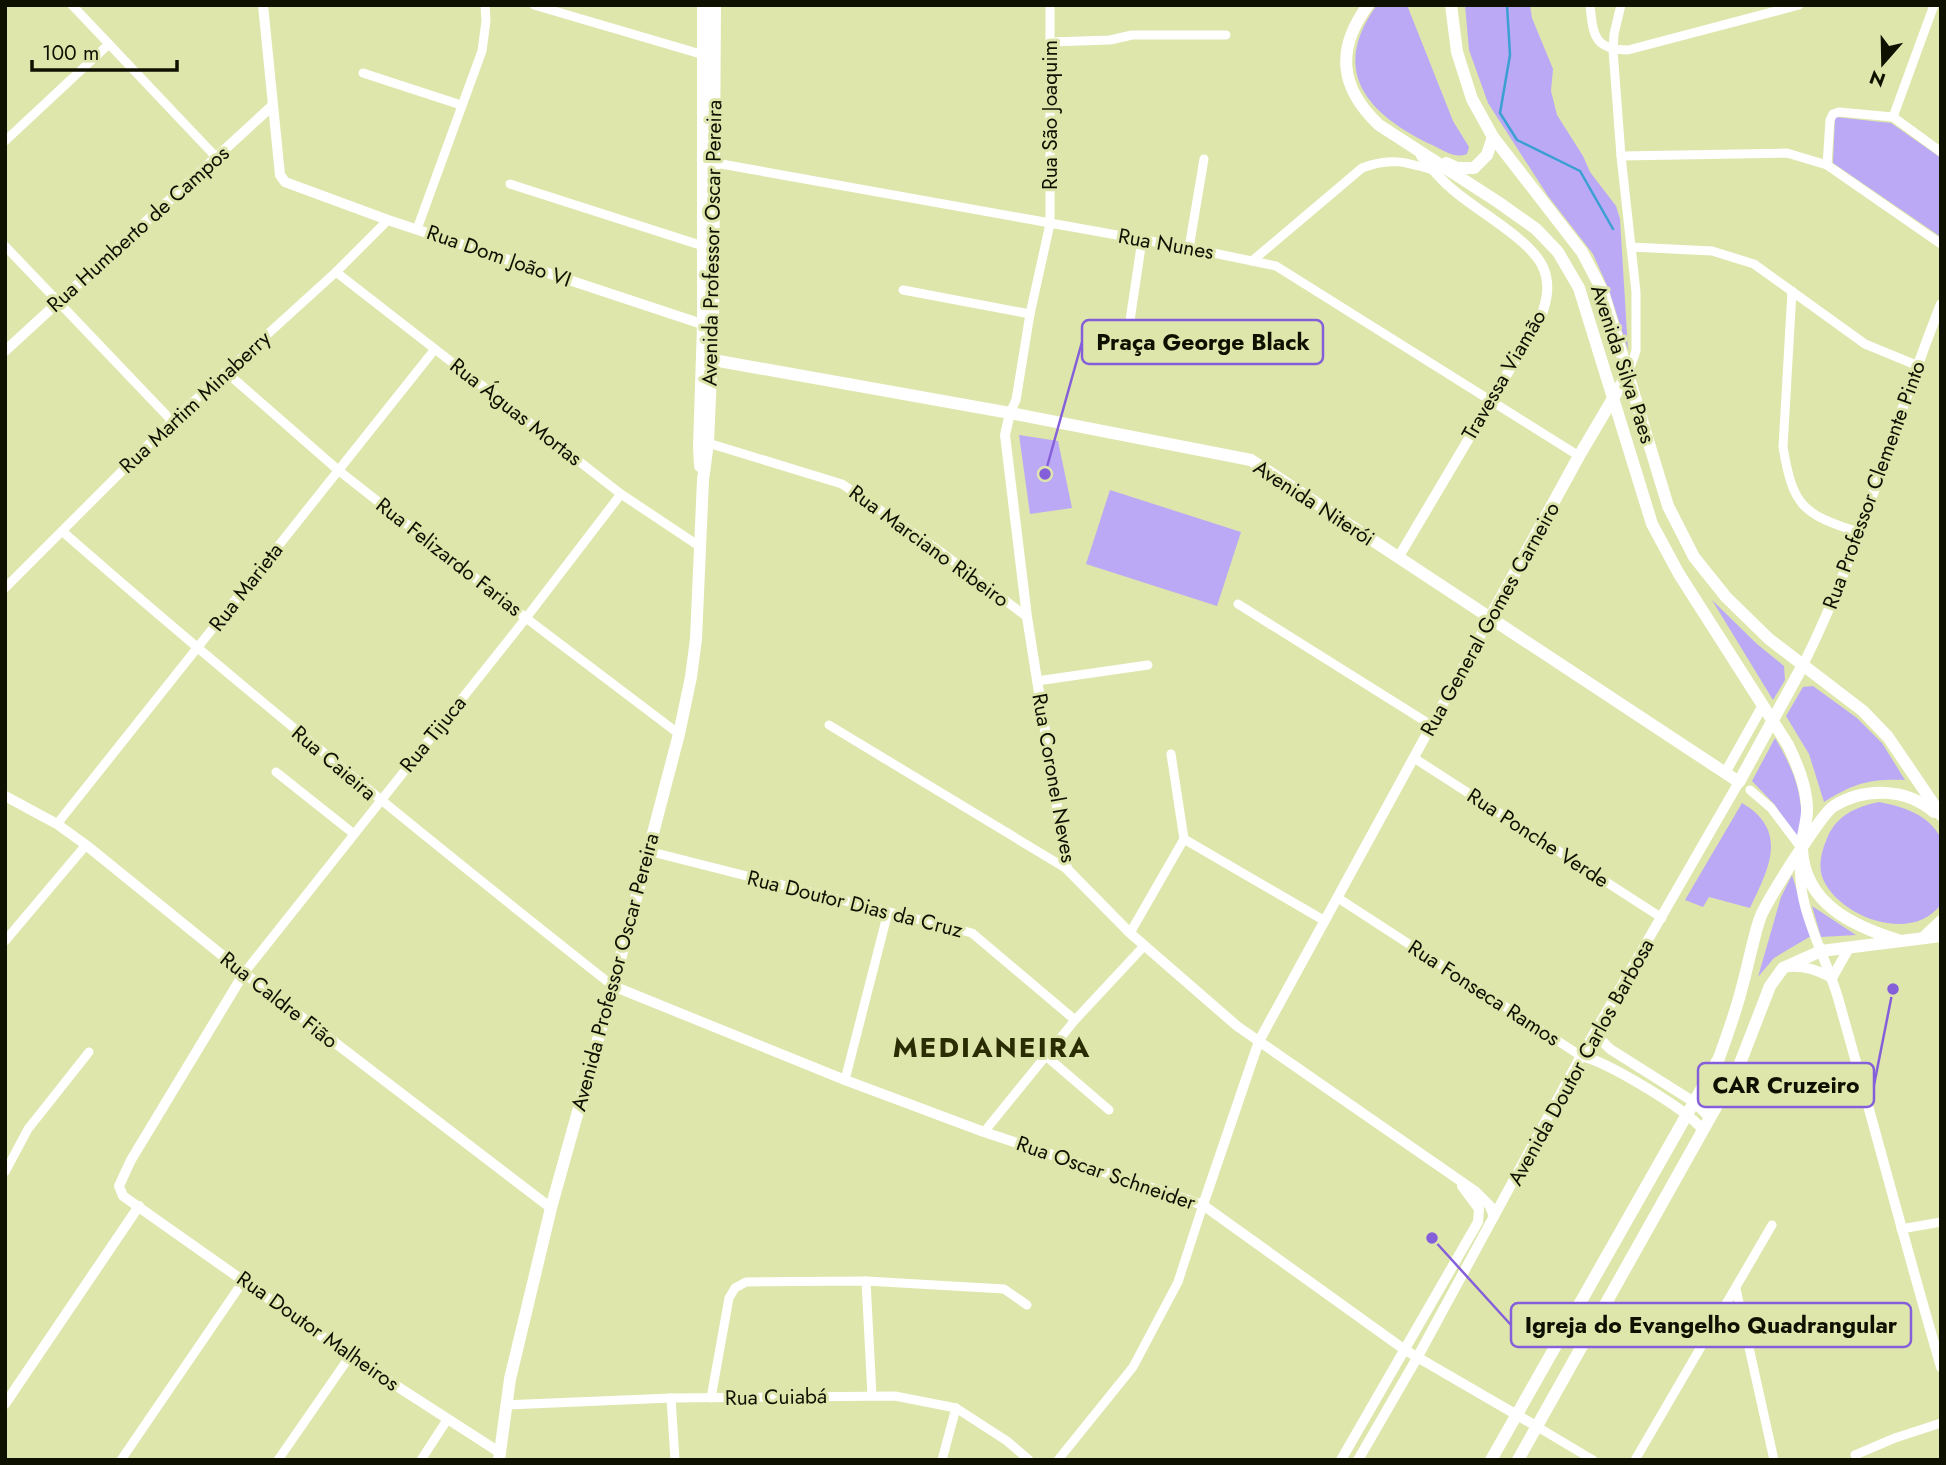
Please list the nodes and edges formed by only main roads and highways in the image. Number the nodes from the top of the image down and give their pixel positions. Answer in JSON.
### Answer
{"nodes":[{"id":1,"x":703,"y":5,"type":"edge"},
{"id":2,"x":715,"y":5,"type":"edge"},
{"id":3,"x":1368,"y":5,"type":"edge"},
{"id":4,"x":1451,"y":6,"type":"edge"},
{"id":5,"x":1493,"y":137,"type":"junction"},
{"id":6,"x":1415,"y":149,"type":"junction"},
{"id":7,"x":709,"y":162,"type":"junction"},
{"id":8,"x":708,"y":326,"type":"junction"},
{"id":9,"x":707,"y":358,"type":"junction"},
{"id":10,"x":1628,"y":373,"type":"junction"},
{"id":11,"x":1613,"y":400,"type":"junction"},
{"id":12,"x":703,"y":480,"type":"junction"},
{"id":13,"x":1490,"y":618,"type":"junction"},
{"id":14,"x":1803,"y":665,"type":"junction"},
{"id":15,"x":1772,"y":722,"type":"junction"},
{"id":16,"x":1744,"y":786,"type":"joint"},
{"id":17,"x":1941,"y":816,"type":"edge"},
{"id":18,"x":1802,"y":849,"type":"junction"},
{"id":19,"x":1941,"y":921,"type":"edge"},
{"id":20,"x":1941,"y":936,"type":"edge"},
{"id":21,"x":1924,"y":937,"type":"junction"},
{"id":22,"x":1898,"y":940,"type":"junction"},
{"id":23,"x":499,"y":1456,"type":"edge"},
{"id":24,"x":1491,"y":1460,"type":"edge"},
{"id":25,"x":1518,"y":1460,"type":"edge"}],
"edges":[{"from":1,"to":7,"type":"main road","name":"Avenida Professor Oscar Pereira"},
{"from":2,"to":7,"type":"main road","name":"Avenida Professor Oscar Pereira"},
{"from":3,"to":6,"type":"main road"},
{"from":4,"to":5,"type":"main road","name":"Avenida Silva Paes"},
{"from":5,"to":6,"type":"main road"},
{"from":5,"to":10,"type":"main road","name":"Avenida Silva Paes"},
{"from":6,"to":11,"type":"main road","name":"Avenida Silva Paes"},
{"from":7,"to":8,"type":"main road","name":"Avenida Professor Oscar Pereira"},
{"from":7,"to":8,"type":"main road","name":"Avenida Professor Oscar Pereira"},
{"from":8,"to":9,"type":"main road","name":"Avenida Professor Oscar Pereira"},
{"from":9,"to":12,"type":"main road","name":"Avenida Professor Oscar Pereira"},
{"from":9,"to":12,"type":"main road","name":"Avenida Professor Oscar Pereira"},
{"from":9,"to":13,"type":"main road","name":"Avenida Niterói"},
{"from":10,"to":11,"type":"main road","name":"Rua General Gomes Carneiro"},
{"from":10,"to":14,"type":"main road","name":"Avenida Silva Paes"},
{"from":11,"to":13,"type":"main road","name":"Rua General Gomes Carneiro"},
{"from":11,"to":15,"type":"main road","name":"Avenida Silva Paes"},
{"from":12,"to":23,"type":"main road","name":"Avenida Professor Oscar Pereira"},
{"from":13,"to":16,"type":"main road","name":"Avenida Niterói"},
{"from":14,"to":15,"type":"main road","name":"Avenida Doutor Carlos Barbosa"},
{"from":14,"to":17,"type":"main road","name":"Avenida Silva Paes"},
{"from":15,"to":16,"type":"main road","name":"Avenida Doutor Carlos Barbosa"},
{"from":15,"to":18,"type":"main road","name":"Avenida Silva Paes"},
{"from":17,"to":18,"type":"main road"},
{"from":18,"to":22,"type":"main road"},
{"from":18,"to":24,"type":"main road"},
{"from":19,"to":21,"type":"main road"},
{"from":20,"to":21,"type":"main road"},
{"from":21,"to":22,"type":"main road"},
{"from":22,"to":25,"type":"main road"}]}
